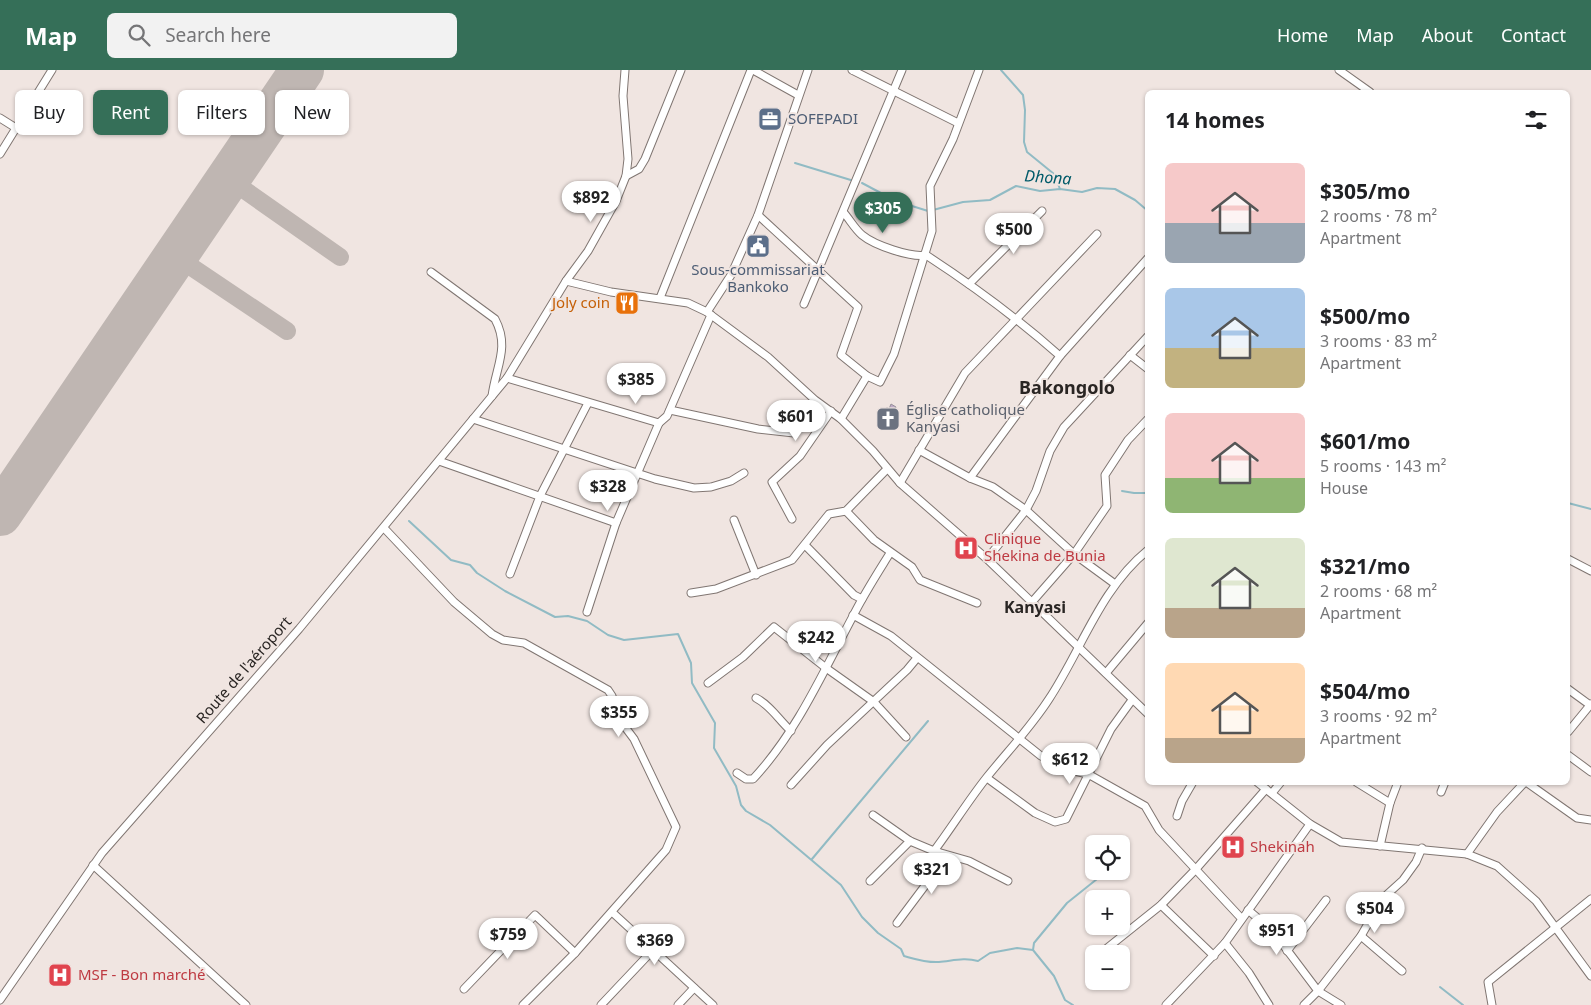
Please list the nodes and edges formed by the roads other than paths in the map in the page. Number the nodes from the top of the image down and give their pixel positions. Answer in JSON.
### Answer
{"nodes":[{"id":1,"x":52,"y":70,"type":"edge"},
{"id":2,"x":624,"y":70,"type":"edge"},
{"id":3,"x":681,"y":70,"type":"edge"},
{"id":4,"x":752,"y":70,"type":"edge"},
{"id":5,"x":808,"y":70,"type":"edge"},
{"id":6,"x":852,"y":70,"type":"edge"},
{"id":7,"x":902,"y":70,"type":"edge"},
{"id":8,"x":979,"y":70,"type":"edge"},
{"id":9,"x":1339,"y":70,"type":"edge"},
{"id":10,"x":40,"y":90,"type":"edge"},
{"id":11,"x":1367,"y":90,"type":"edge"},
{"id":12,"x":893,"y":91,"type":"junction"},
{"id":13,"x":798,"y":95,"type":"junction"},
{"id":14,"x":0,"y":118,"type":"edge"},
{"id":15,"x":958,"y":123,"type":"junction"},
{"id":16,"x":15,"y":127,"type":"edge"},
{"id":17,"x":15,"y":130,"type":"edge"},
{"id":18,"x":0,"y":154,"type":"edge"},
{"id":19,"x":626,"y":176,"type":"junction"},
{"id":20,"x":1042,"y":211,"type":"dead end"},
{"id":21,"x":844,"y":213,"type":"junction"},
{"id":22,"x":758,"y":215,"type":"junction"},
{"id":23,"x":1096,"y":234,"type":"dead end"},
{"id":24,"x":926,"y":255,"type":"junction"},
{"id":25,"x":1145,"y":262,"type":"edge"},
{"id":26,"x":818,"y":271,"type":"junction"},
{"id":27,"x":431,"y":272,"type":"dead end"},
{"id":28,"x":566,"y":281,"type":"junction"},
{"id":29,"x":970,"y":284,"type":"junction"},
{"id":30,"x":660,"y":298,"type":"junction"},
{"id":31,"x":804,"y":304,"type":"dead end"},
{"id":32,"x":709,"y":314,"type":"junction"},
{"id":33,"x":1018,"y":318,"type":"junction"},
{"id":34,"x":1145,"y":339,"type":"edge"},
{"id":35,"x":1130,"y":355,"type":"junction"},
{"id":36,"x":1060,"y":356,"type":"junction"},
{"id":37,"x":1145,"y":367,"type":"edge"},
{"id":38,"x":867,"y":376,"type":"junction"},
{"id":39,"x":507,"y":378,"type":"junction"},
{"id":40,"x":492,"y":396,"type":"junction"},
{"id":41,"x":588,"y":403,"type":"junction"},
{"id":42,"x":670,"y":410,"type":"junction"},
{"id":43,"x":831,"y":411,"type":"junction"},
{"id":44,"x":473,"y":419,"type":"junction"},
{"id":45,"x":841,"y":419,"type":"junction"},
{"id":46,"x":659,"y":422,"type":"junction"},
{"id":47,"x":1145,"y":422,"type":"edge"},
{"id":48,"x":794,"y":433,"type":"dead end"},
{"id":49,"x":563,"y":449,"type":"junction"},
{"id":50,"x":920,"y":450,"type":"junction"},
{"id":51,"x":439,"y":461,"type":"junction"},
{"id":52,"x":887,"y":469,"type":"junction"},
{"id":53,"x":636,"y":473,"type":"junction"},
{"id":54,"x":744,"y":473,"type":"dead end"},
{"id":55,"x":970,"y":478,"type":"junction"},
{"id":56,"x":900,"y":483,"type":"junction"},
{"id":57,"x":540,"y":496,"type":"junction"},
{"id":58,"x":1026,"y":510,"type":"junction"},
{"id":59,"x":846,"y":511,"type":"junction"},
{"id":60,"x":792,"y":519,"type":"dead end"},
{"id":61,"x":734,"y":520,"type":"dead end"},
{"id":62,"x":616,"y":523,"type":"junction"},
{"id":63,"x":384,"y":528,"type":"junction"},
{"id":64,"x":805,"y":545,"type":"junction"},
{"id":65,"x":1145,"y":552,"type":"edge"},
{"id":66,"x":890,"y":553,"type":"junction"},
{"id":67,"x":1074,"y":554,"type":"junction"},
{"id":68,"x":987,"y":559,"type":"junction"},
{"id":69,"x":1570,"y":560,"type":"edge"},
{"id":70,"x":1591,"y":571,"type":"edge"},
{"id":71,"x":510,"y":574,"type":"dead end"},
{"id":72,"x":756,"y":575,"type":"junction"},
{"id":73,"x":1115,"y":584,"type":"junction"},
{"id":74,"x":691,"y":592,"type":"dead end"},
{"id":75,"x":862,"y":599,"type":"junction"},
{"id":76,"x":1032,"y":602,"type":"junction"},
{"id":77,"x":977,"y":603,"type":"dead end"},
{"id":78,"x":587,"y":612,"type":"dead end"},
{"id":79,"x":853,"y":615,"type":"junction"},
{"id":80,"x":1145,"y":627,"type":"edge"},
{"id":81,"x":1078,"y":645,"type":"junction"},
{"id":82,"x":918,"y":658,"type":"junction"},
{"id":83,"x":826,"y":668,"type":"junction"},
{"id":84,"x":1106,"y":673,"type":"junction"},
{"id":85,"x":708,"y":683,"type":"dead end"},
{"id":86,"x":1570,"y":690,"type":"edge"},
{"id":87,"x":756,"y":698,"type":"dead end"},
{"id":88,"x":1132,"y":700,"type":"junction"},
{"id":89,"x":874,"y":702,"type":"junction"},
{"id":90,"x":1591,"y":704,"type":"edge"},
{"id":91,"x":1145,"y":711,"type":"edge"},
{"id":92,"x":1570,"y":730,"type":"edge"},
{"id":93,"x":790,"y":731,"type":"junction"},
{"id":94,"x":906,"y":737,"type":"dead end"},
{"id":95,"x":1020,"y":739,"type":"junction"},
{"id":96,"x":1570,"y":756,"type":"edge"},
{"id":97,"x":1591,"y":772,"type":"edge"},
{"id":98,"x":737,"y":773,"type":"dead end"},
{"id":99,"x":1088,"y":774,"type":"junction"},
{"id":100,"x":987,"y":778,"type":"junction"},
{"id":101,"x":1191,"y":785,"type":"edge"},
{"id":102,"x":1261,"y":785,"type":"edge"},
{"id":103,"x":1277,"y":785,"type":"edge"},
{"id":104,"x":1361,"y":785,"type":"edge"},
{"id":105,"x":1397,"y":785,"type":"edge"},
{"id":106,"x":1444,"y":785,"type":"edge"},
{"id":107,"x":1522,"y":785,"type":"edge"},
{"id":108,"x":1529,"y":785,"type":"edge"},
{"id":109,"x":791,"y":786,"type":"dead end"},
{"id":110,"x":1269,"y":791,"type":"junction"},
{"id":111,"x":1441,"y":792,"type":"dead end"},
{"id":112,"x":1390,"y":803,"type":"junction"},
{"id":113,"x":873,"y":815,"type":"dead end"},
{"id":114,"x":1177,"y":816,"type":"dead end"},
{"id":115,"x":1591,"y":820,"type":"edge"},
{"id":116,"x":1310,"y":824,"type":"junction"},
{"id":117,"x":910,"y":841,"type":"junction"},
{"id":118,"x":1380,"y":846,"type":"junction"},
{"id":119,"x":1422,"y":848,"type":"junction"},
{"id":120,"x":936,"y":852,"type":"junction"},
{"id":121,"x":1467,"y":854,"type":"junction"},
{"id":122,"x":93,"y":865,"type":"junction"},
{"id":123,"x":1196,"y":869,"type":"junction"},
{"id":124,"x":1008,"y":881,"type":"dead end"},
{"id":125,"x":870,"y":882,"type":"dead end"},
{"id":126,"x":1591,"y":899,"type":"edge"},
{"id":127,"x":1326,"y":900,"type":"dead end"},
{"id":128,"x":1161,"y":905,"type":"junction"},
{"id":129,"x":1248,"y":910,"type":"junction"},
{"id":130,"x":612,"y":912,"type":"junction"},
{"id":131,"x":1241,"y":918,"type":"junction"},
{"id":132,"x":897,"y":923,"type":"dead end"},
{"id":133,"x":1557,"y":928,"type":"junction"},
{"id":134,"x":1361,"y":936,"type":"junction"},
{"id":135,"x":1225,"y":944,"type":"junction"},
{"id":136,"x":1110,"y":945,"type":"edge"},
{"id":137,"x":653,"y":950,"type":"junction"},
{"id":138,"x":1287,"y":951,"type":"junction"},
{"id":139,"x":575,"y":953,"type":"junction"},
{"id":140,"x":1214,"y":956,"type":"junction"},
{"id":141,"x":1402,"y":971,"type":"dead end"},
{"id":142,"x":1591,"y":976,"type":"edge"},
{"id":143,"x":694,"y":988,"type":"junction"},
{"id":144,"x":464,"y":990,"type":"dead end"},
{"id":145,"x":1318,"y":991,"type":"junction"},
{"id":146,"x":0,"y":1000,"type":"edge"},
{"id":147,"x":246,"y":1005,"type":"edge"},
{"id":148,"x":523,"y":1005,"type":"edge"},
{"id":149,"x":601,"y":1005,"type":"edge"},
{"id":150,"x":678,"y":1005,"type":"edge"},
{"id":151,"x":713,"y":1005,"type":"edge"},
{"id":152,"x":1166,"y":1005,"type":"edge"},
{"id":153,"x":1269,"y":1005,"type":"edge"},
{"id":154,"x":1304,"y":1005,"type":"edge"},
{"id":155,"x":1341,"y":1005,"type":"edge"},
{"id":156,"x":1492,"y":1005,"type":"edge"}],
"edges":[{"from":1,"to":10,"type":"street"},
{"from":2,"to":19,"type":"street"},
{"from":3,"to":19,"type":"street"},
{"from":4,"to":13,"type":"street"},
{"from":4,"to":30,"type":"street"},
{"from":5,"to":13,"type":"street"},
{"from":6,"to":12,"type":"street"},
{"from":7,"to":12,"type":"street"},
{"from":8,"to":15,"type":"street"},
{"from":9,"to":11,"type":"street"},
{"from":12,"to":15,"type":"street"},
{"from":12,"to":21,"type":"street"},
{"from":13,"to":22,"type":"street"},
{"from":14,"to":16,"type":"street"},
{"from":15,"to":24,"type":"street"},
{"from":17,"to":18,"type":"street"},
{"from":19,"to":28,"type":"street","name":"Route de l'aéroport"},
{"from":20,"to":29,"type":"street"},
{"from":21,"to":24,"type":"street"},
{"from":21,"to":26,"type":"street"},
{"from":22,"to":26,"type":"street"},
{"from":22,"to":32,"type":"street"},
{"from":23,"to":33,"type":"street"},
{"from":24,"to":29,"type":"street"},
{"from":24,"to":38,"type":"street"},
{"from":25,"to":36,"type":"street"},
{"from":26,"to":31,"type":"street"},
{"from":26,"to":38,"type":"street"},
{"from":27,"to":40,"type":"street"},
{"from":28,"to":30,"type":"street"},
{"from":28,"to":39,"type":"street","name":"Route de l'aéroport"},
{"from":29,"to":33,"type":"street"},
{"from":30,"to":32,"type":"street"},
{"from":32,"to":42,"type":"street"},
{"from":32,"to":43,"type":"street"},
{"from":33,"to":36,"type":"street"},
{"from":33,"to":50,"type":"street"},
{"from":34,"to":35,"type":"street"},
{"from":35,"to":37,"type":"street"},
{"from":35,"to":58,"type":"street"},
{"from":36,"to":55,"type":"street"},
{"from":38,"to":45,"type":"street"},
{"from":39,"to":40,"type":"street","name":"Route de l'aéroport"},
{"from":39,"to":41,"type":"street"},
{"from":40,"to":44,"type":"street","name":"Route de l'aéroport"},
{"from":41,"to":46,"type":"street"},
{"from":41,"to":49,"type":"street"},
{"from":42,"to":46,"type":"street"},
{"from":42,"to":48,"type":"street"},
{"from":43,"to":45,"type":"street"},
{"from":43,"to":60,"type":"street"},
{"from":44,"to":49,"type":"street"},
{"from":44,"to":51,"type":"street","name":"Route de l'aéroport"},
{"from":45,"to":52,"type":"street"},
{"from":46,"to":53,"type":"street"},
{"from":47,"to":67,"type":"street"},
{"from":49,"to":53,"type":"street"},
{"from":49,"to":57,"type":"street"},
{"from":50,"to":55,"type":"street"},
{"from":50,"to":56,"type":"street"},
{"from":51,"to":57,"type":"street"},
{"from":51,"to":63,"type":"street","name":"Route de l'aéroport"},
{"from":52,"to":56,"type":"street"},
{"from":52,"to":59,"type":"street"},
{"from":53,"to":54,"type":"street"},
{"from":53,"to":62,"type":"street"},
{"from":55,"to":58,"type":"street"},
{"from":56,"to":68,"type":"street"},
{"from":57,"to":62,"type":"street"},
{"from":57,"to":71,"type":"street"},
{"from":58,"to":67,"type":"street"},
{"from":58,"to":68,"type":"street"},
{"from":59,"to":64,"type":"street"},
{"from":59,"to":66,"type":"street"},
{"from":61,"to":72,"type":"street"},
{"from":62,"to":78,"type":"street"},
{"from":63,"to":122,"type":"street","name":"Route de l'aéroport"},
{"from":63,"to":130,"type":"street"},
{"from":64,"to":72,"type":"street"},
{"from":64,"to":75,"type":"street"},
{"from":65,"to":73,"type":"street"},
{"from":66,"to":75,"type":"street"},
{"from":66,"to":77,"type":"street"},
{"from":67,"to":73,"type":"street"},
{"from":67,"to":76,"type":"street"},
{"from":68,"to":76,"type":"street"},
{"from":69,"to":70,"type":"street"},
{"from":72,"to":74,"type":"street"},
{"from":73,"to":81,"type":"street"},
{"from":75,"to":79,"type":"street"},
{"from":76,"to":81,"type":"street"},
{"from":79,"to":82,"type":"street"},
{"from":79,"to":83,"type":"street"},
{"from":80,"to":84,"type":"street"},
{"from":81,"to":84,"type":"street"},
{"from":81,"to":95,"type":"street"},
{"from":82,"to":89,"type":"street"},
{"from":82,"to":95,"type":"street"},
{"from":83,"to":85,"type":"street"},
{"from":83,"to":89,"type":"street"},
{"from":83,"to":93,"type":"street"},
{"from":84,"to":88,"type":"street"},
{"from":86,"to":90,"type":"street"},
{"from":87,"to":93,"type":"street"},
{"from":88,"to":91,"type":"street"},
{"from":88,"to":99,"type":"street"},
{"from":89,"to":94,"type":"street"},
{"from":89,"to":109,"type":"street"},
{"from":90,"to":92,"type":"street"},
{"from":93,"to":98,"type":"street"},
{"from":95,"to":99,"type":"street"},
{"from":95,"to":100,"type":"street"},
{"from":96,"to":97,"type":"street"},
{"from":99,"to":100,"type":"street"},
{"from":99,"to":123,"type":"street"},
{"from":100,"to":120,"type":"street"},
{"from":101,"to":114,"type":"street"},
{"from":102,"to":110,"type":"street"},
{"from":103,"to":110,"type":"street"},
{"from":104,"to":112,"type":"street"},
{"from":105,"to":112,"type":"street"},
{"from":106,"to":111,"type":"street"},
{"from":107,"to":121,"type":"street"},
{"from":108,"to":115,"type":"street"},
{"from":110,"to":116,"type":"street"},
{"from":110,"to":123,"type":"street"},
{"from":112,"to":118,"type":"street"},
{"from":113,"to":117,"type":"street"},
{"from":116,"to":118,"type":"street"},
{"from":116,"to":129,"type":"street"},
{"from":117,"to":120,"type":"street"},
{"from":117,"to":125,"type":"street"},
{"from":118,"to":119,"type":"street"},
{"from":119,"to":121,"type":"street"},
{"from":119,"to":134,"type":"street"},
{"from":120,"to":124,"type":"street"},
{"from":120,"to":132,"type":"street"},
{"from":121,"to":133,"type":"street"},
{"from":122,"to":146,"type":"street","name":"Route de l'aéroport"},
{"from":122,"to":147,"type":"street"},
{"from":123,"to":128,"type":"street"},
{"from":123,"to":131,"type":"street"},
{"from":126,"to":133,"type":"street"},
{"from":127,"to":138,"type":"street"},
{"from":128,"to":136,"type":"street"},
{"from":128,"to":140,"type":"street"},
{"from":129,"to":131,"type":"street"},
{"from":129,"to":138,"type":"street"},
{"from":130,"to":137,"type":"street"},
{"from":130,"to":139,"type":"street"},
{"from":131,"to":135,"type":"street"},
{"from":133,"to":142,"type":"street"},
{"from":133,"to":156,"type":"street"},
{"from":134,"to":141,"type":"street"},
{"from":134,"to":145,"type":"street"},
{"from":135,"to":140,"type":"street"},
{"from":135,"to":153,"type":"street"},
{"from":137,"to":143,"type":"street"},
{"from":137,"to":149,"type":"street"},
{"from":138,"to":145,"type":"street"},
{"from":139,"to":144,"type":"street"},
{"from":139,"to":148,"type":"street"},
{"from":140,"to":152,"type":"street"},
{"from":143,"to":150,"type":"street"},
{"from":143,"to":151,"type":"street"},
{"from":145,"to":154,"type":"street"},
{"from":145,"to":155,"type":"street"}]}
